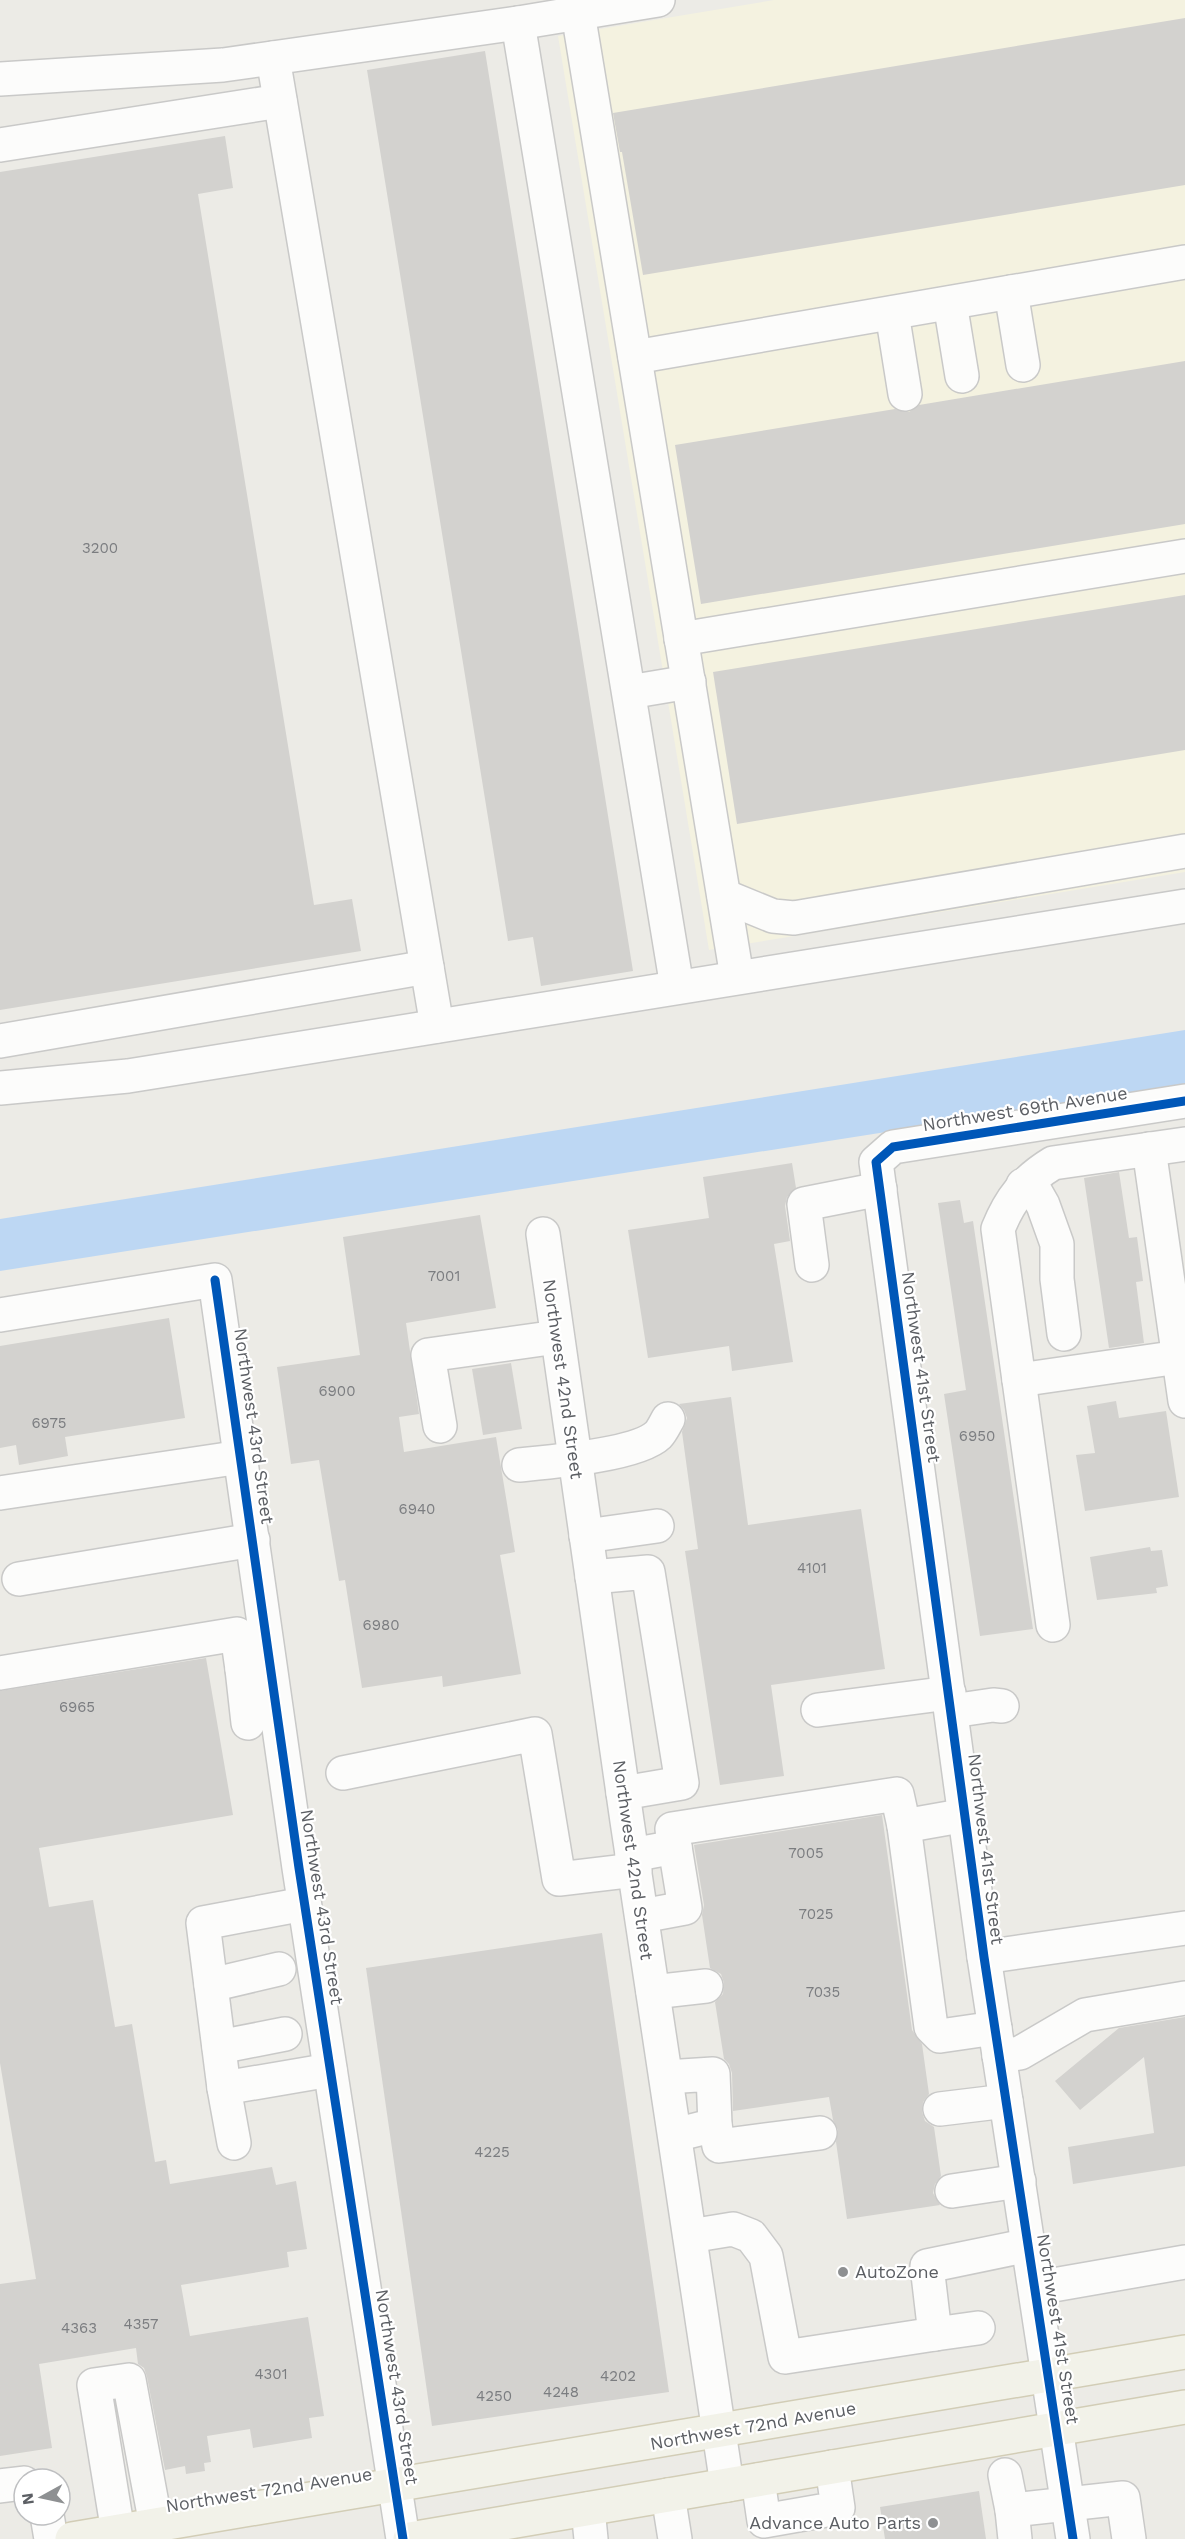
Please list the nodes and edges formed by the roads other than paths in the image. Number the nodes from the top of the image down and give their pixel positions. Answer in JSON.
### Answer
{"nodes":[{"id":1,"x":658,"y":0,"type":"edge"},
{"id":2,"x":578,"y":13,"type":"junction"},
{"id":3,"x":518,"y":23,"type":"junction"},
{"id":4,"x":273,"y":58,"type":"junction"},
{"id":5,"x":0,"y":79,"type":"edge"},
{"id":6,"x":280,"y":100,"type":"junction"},
{"id":7,"x":0,"y":145,"type":"edge"},
{"id":8,"x":1185,"y":262,"type":"edge"},
{"id":9,"x":1011,"y":292,"type":"junction"},
{"id":10,"x":950,"y":303,"type":"junction"},
{"id":11,"x":892,"y":313,"type":"junction"},
{"id":12,"x":635,"y":357,"type":"junction"},
{"id":13,"x":1023,"y":365,"type":"dead end"},
{"id":14,"x":962,"y":376,"type":"dead end"},
{"id":15,"x":905,"y":394,"type":"dead end"},
{"id":16,"x":1185,"y":556,"type":"edge"},
{"id":17,"x":681,"y":639,"type":"junction"},
{"id":18,"x":689,"y":682,"type":"junction"},
{"id":19,"x":628,"y":692,"type":"junction"},
{"id":20,"x":1185,"y":851,"type":"edge"},
{"id":21,"x":724,"y":896,"type":"junction"},
{"id":22,"x":1185,"y":906,"type":"edge"},
{"id":23,"x":427,"y":967,"type":"junction"},
{"id":24,"x":737,"y":977,"type":"junction"},
{"id":25,"x":677,"y":987,"type":"junction"},
{"id":26,"x":437,"y":1026,"type":"junction"},
{"id":27,"x":0,"y":1041,"type":"edge"},
{"id":28,"x":0,"y":1088,"type":"edge"},
{"id":29,"x":1185,"y":1101,"type":"edge"},
{"id":30,"x":1185,"y":1144,"type":"edge"},
{"id":31,"x":1149,"y":1149,"type":"junction"},
{"id":32,"x":878,"y":1175,"type":"junction"},
{"id":33,"x":1023,"y":1185,"type":"junction"},
{"id":34,"x":543,"y":1234,"type":"dead end"},
{"id":35,"x":812,"y":1265,"type":"dead end"},
{"id":36,"x":0,"y":1315,"type":"edge"},
{"id":37,"x":1064,"y":1334,"type":"dead end"},
{"id":38,"x":558,"y":1337,"type":"junction"},
{"id":39,"x":1179,"y":1357,"type":"junction"},
{"id":40,"x":1019,"y":1380,"type":"junction"},
{"id":41,"x":1185,"y":1401,"type":"edge"},
{"id":42,"x":668,"y":1419,"type":"dead end"},
{"id":43,"x":440,"y":1426,"type":"dead end"},
{"id":44,"x":241,"y":1457,"type":"junction"},
{"id":45,"x":575,"y":1459,"type":"junction"},
{"id":46,"x":519,"y":1465,"type":"dead end"},
{"id":47,"x":0,"y":1493,"type":"edge"},
{"id":48,"x":657,"y":1526,"type":"dead end"},
{"id":49,"x":586,"y":1536,"type":"junction"},
{"id":50,"x":253,"y":1540,"type":"junction"},
{"id":51,"x":592,"y":1577,"type":"junction"},
{"id":52,"x":19,"y":1579,"type":"dead end"},
{"id":53,"x":1053,"y":1625,"type":"dead end"},
{"id":54,"x":256,"y":1665,"type":"junction"},
{"id":55,"x":0,"y":1673,"type":"edge"},
{"id":56,"x":950,"y":1702,"type":"junction"},
{"id":57,"x":1002,"y":1706,"type":"dead end"},
{"id":58,"x":818,"y":1710,"type":"dead end"},
{"id":59,"x":248,"y":1723,"type":"dead end"},
{"id":60,"x":343,"y":1773,"type":"dead end"},
{"id":61,"x":623,"y":1793,"type":"junction"},
{"id":62,"x":966,"y":1815,"type":"junction"},
{"id":63,"x":903,"y":1826,"type":"junction"},
{"id":64,"x":675,"y":1846,"type":"junction"},
{"id":65,"x":634,"y":1863,"type":"junction"},
{"id":66,"x":304,"y":1904,"type":"junction"},
{"id":67,"x":642,"y":1916,"type":"junction"},
{"id":68,"x":1185,"y":1928,"type":"edge"},
{"id":69,"x":984,"y":1956,"type":"junction"},
{"id":70,"x":279,"y":1969,"type":"dead end"},
{"id":71,"x":211,"y":1985,"type":"junction"},
{"id":72,"x":706,"y":1986,"type":"dead end"},
{"id":73,"x":653,"y":1992,"type":"junction"},
{"id":74,"x":1185,"y":1998,"type":"edge"},
{"id":75,"x":285,"y":2034,"type":"dead end"},
{"id":76,"x":997,"y":2042,"type":"junction"},
{"id":77,"x":219,"y":2047,"type":"junction"},
{"id":78,"x":330,"y":2070,"type":"junction"},
{"id":79,"x":666,"y":2077,"type":"junction"},
{"id":80,"x":224,"y":2088,"type":"junction"},
{"id":81,"x":1006,"y":2101,"type":"junction"},
{"id":82,"x":940,"y":2109,"type":"dead end"},
{"id":83,"x":715,"y":2125,"type":"junction"},
{"id":84,"x":820,"y":2133,"type":"dead end"},
{"id":85,"x":675,"y":2135,"type":"junction"},
{"id":86,"x":234,"y":2143,"type":"dead end"},
{"id":87,"x":1019,"y":2181,"type":"junction"},
{"id":88,"x":952,"y":2191,"type":"dead end"},
{"id":89,"x":690,"y":2236,"type":"junction"},
{"id":90,"x":1029,"y":2245,"type":"junction"},
{"id":91,"x":1185,"y":2262,"type":"edge"},
{"id":92,"x":1036,"y":2288,"type":"junction"},
{"id":93,"x":978,"y":2328,"type":"dead end"},
{"id":94,"x":935,"y":2334,"type":"junction"},
{"id":95,"x":1185,"y":2352,"type":"edge"},
{"id":96,"x":1049,"y":2374,"type":"junction"},
{"id":97,"x":1185,"y":2407,"type":"edge"},
{"id":98,"x":1057,"y":2428,"type":"junction"},
{"id":99,"x":719,"y":2432,"type":"junction"},
{"id":100,"x":1005,"y":2475,"type":"dead end"},
{"id":101,"x":743,"y":2482,"type":"junction"},
{"id":102,"x":396,"y":2486,"type":"junction"},
{"id":103,"x":668,"y":2495,"type":"junction"},
{"id":104,"x":1068,"y":2505,"type":"junction"},
{"id":105,"x":590,"y":2524,"type":"edge"},
{"id":106,"x":1014,"y":2524,"type":"edge"},
{"id":107,"x":156,"y":2525,"type":"junction"},
{"id":108,"x":118,"y":2532,"type":"junction"},
{"id":109,"x":72,"y":2539,"type":"edge"},
{"id":110,"x":403,"y":2539,"type":"edge"},
{"id":111,"x":410,"y":2539,"type":"edge"},
{"id":112,"x":675,"y":2539,"type":"edge"},
{"id":113,"x":1073,"y":2539,"type":"edge"},
{"id":114,"x":1130,"y":2539,"type":"edge"}],
"edges":[{"from":1,"to":2,"type":"street"},
{"from":2,"to":3,"type":"street"},
{"from":2,"to":12,"type":"street"},
{"from":3,"to":4,"type":"street"},
{"from":3,"to":19,"type":"street"},
{"from":4,"to":5,"type":"street"},
{"from":4,"to":6,"type":"street"},
{"from":6,"to":7,"type":"street"},
{"from":6,"to":23,"type":"street"},
{"from":8,"to":9,"type":"street"},
{"from":9,"to":10,"type":"street"},
{"from":9,"to":13,"type":"street"},
{"from":10,"to":11,"type":"street"},
{"from":10,"to":14,"type":"street"},
{"from":11,"to":12,"type":"street"},
{"from":11,"to":15,"type":"street"},
{"from":12,"to":17,"type":"street"},
{"from":16,"to":17,"type":"street"},
{"from":17,"to":18,"type":"street"},
{"from":18,"to":19,"type":"street"},
{"from":18,"to":21,"type":"street"},
{"from":19,"to":25,"type":"street"},
{"from":20,"to":21,"type":"street"},
{"from":21,"to":24,"type":"street"},
{"from":22,"to":24,"type":"street"},
{"from":23,"to":26,"type":"street"},
{"from":23,"to":27,"type":"street"},
{"from":24,"to":25,"type":"street"},
{"from":25,"to":26,"type":"street"},
{"from":26,"to":28,"type":"street"},
{"from":29,"to":32,"type":"street","name":"Northwest 69th Avenue"},
{"from":30,"to":31,"type":"street"},
{"from":31,"to":33,"type":"street"},
{"from":31,"to":39,"type":"street"},
{"from":32,"to":35,"type":"street"},
{"from":32,"to":56,"type":"street","name":"Northwest 41st Street"},
{"from":33,"to":37,"type":"street"},
{"from":33,"to":40,"type":"street"},
{"from":34,"to":38,"type":"street","name":"Northwest 42nd Street"},
{"from":36,"to":44,"type":"street","name":"Northwest 43rd Street"},
{"from":38,"to":43,"type":"street"},
{"from":38,"to":45,"type":"street","name":"Northwest 42nd Street"},
{"from":39,"to":40,"type":"street"},
{"from":39,"to":41,"type":"street"},
{"from":40,"to":53,"type":"street"},
{"from":42,"to":45,"type":"street"},
{"from":44,"to":47,"type":"street"},
{"from":44,"to":50,"type":"street","name":"Northwest 43rd Street"},
{"from":45,"to":46,"type":"street"},
{"from":45,"to":49,"type":"street","name":"Northwest 42nd Street"},
{"from":48,"to":49,"type":"street"},
{"from":49,"to":51,"type":"street","name":"Northwest 42nd Street"},
{"from":50,"to":52,"type":"street"},
{"from":50,"to":54,"type":"street","name":"Northwest 43rd Street"},
{"from":51,"to":61,"type":"street","name":"Northwest 42nd Street"},
{"from":51,"to":61,"type":"street"},
{"from":54,"to":55,"type":"street"},
{"from":54,"to":59,"type":"street"},
{"from":54,"to":66,"type":"street","name":"Northwest 43rd Street"},
{"from":56,"to":57,"type":"street"},
{"from":56,"to":58,"type":"street"},
{"from":56,"to":62,"type":"street","name":"Northwest 41st Street"},
{"from":60,"to":65,"type":"street"},
{"from":61,"to":65,"type":"street","name":"Northwest 42nd Street"},
{"from":62,"to":63,"type":"street"},
{"from":62,"to":69,"type":"street","name":"Northwest 41st Street"},
{"from":63,"to":64,"type":"street"},
{"from":63,"to":76,"type":"street"},
{"from":64,"to":65,"type":"street"},
{"from":64,"to":67,"type":"street"},
{"from":65,"to":67,"type":"street","name":"Northwest 42nd Street"},
{"from":66,"to":71,"type":"street"},
{"from":66,"to":78,"type":"street","name":"Northwest 43rd Street"},
{"from":67,"to":73,"type":"street","name":"Northwest 42nd Street"},
{"from":68,"to":69,"type":"street"},
{"from":69,"to":76,"type":"street","name":"Northwest 41st Street"},
{"from":70,"to":71,"type":"street"},
{"from":71,"to":77,"type":"street"},
{"from":72,"to":73,"type":"street"},
{"from":73,"to":79,"type":"street","name":"Northwest 42nd Street"},
{"from":74,"to":76,"type":"street"},
{"from":75,"to":77,"type":"street"},
{"from":76,"to":81,"type":"street","name":"Northwest 41st Street"},
{"from":77,"to":80,"type":"street"},
{"from":78,"to":80,"type":"street"},
{"from":78,"to":102,"type":"street","name":"Northwest 43rd Street"},
{"from":79,"to":83,"type":"street"},
{"from":79,"to":85,"type":"street","name":"Northwest 42nd Street"},
{"from":80,"to":86,"type":"street"},
{"from":81,"to":82,"type":"street"},
{"from":81,"to":87,"type":"street","name":"Northwest 41st Street"},
{"from":83,"to":84,"type":"street"},
{"from":83,"to":85,"type":"street"},
{"from":85,"to":89,"type":"street","name":"Northwest 42nd Street"},
{"from":87,"to":88,"type":"street"},
{"from":87,"to":90,"type":"street","name":"Northwest 41st Street"},
{"from":89,"to":94,"type":"street"},
{"from":89,"to":99,"type":"street","name":"Northwest 42nd Street"},
{"from":90,"to":92,"type":"street","name":"Northwest 41st Street"},
{"from":90,"to":94,"type":"street"},
{"from":91,"to":92,"type":"street"},
{"from":92,"to":96,"type":"street","name":"Northwest 41st Street"},
{"from":93,"to":94,"type":"street"},
{"from":95,"to":96,"type":"main road","name":"Northwest 72nd Avenue"},
{"from":96,"to":98,"type":"street","name":"Northwest 41st Street"},
{"from":96,"to":99,"type":"main road","name":"Northwest 72nd Avenue"},
{"from":97,"to":98,"type":"main road"},
{"from":98,"to":101,"type":"main road"},
{"from":98,"to":104,"type":"street","name":"Northwest 41st Street"},
{"from":99,"to":101,"type":"street","name":"Northwest 42nd Street"},
{"from":99,"to":102,"type":"main road","name":"Northwest 72nd Avenue"},
{"from":100,"to":106,"type":"street"},
{"from":101,"to":103,"type":"main road"},
{"from":102,"to":107,"type":"main road","name":"Northwest 72nd Avenue"},
{"from":102,"to":110,"type":"street","name":"Northwest 43rd Street"},
{"from":103,"to":105,"type":"main road"},
{"from":103,"to":112,"type":"street"},
{"from":104,"to":106,"type":"street"},
{"from":104,"to":113,"type":"street","name":"Northwest 41st Street"},
{"from":104,"to":114,"type":"street"},
{"from":105,"to":111,"type":"main road"},
{"from":107,"to":108,"type":"main road","name":"Northwest 72nd Avenue"},
{"from":107,"to":108,"type":"street"},
{"from":108,"to":109,"type":"main road","name":"Northwest 72nd Avenue"}]}
